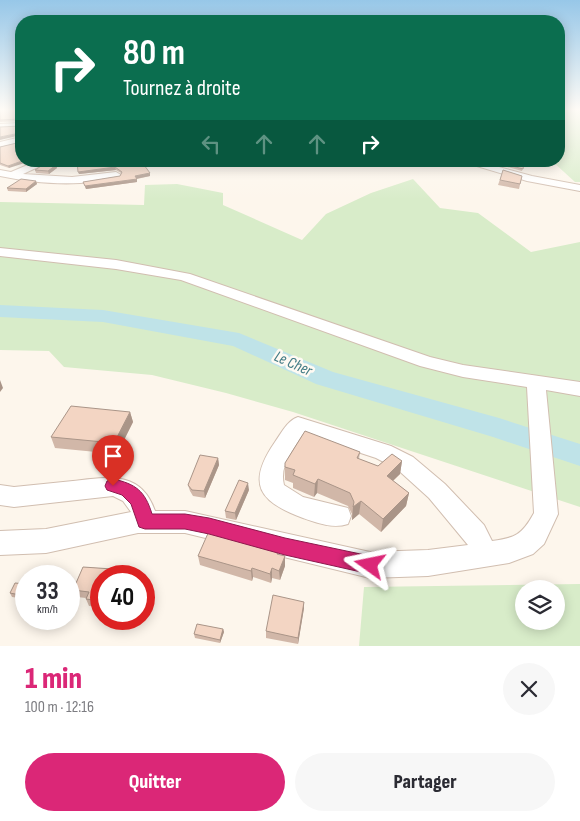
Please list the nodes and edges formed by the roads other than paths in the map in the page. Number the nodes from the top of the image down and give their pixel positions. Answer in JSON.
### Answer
{"nodes":[{"id":1,"x":15,"y":141,"type":"edge"},
{"id":2,"x":0,"y":145,"type":"edge"},
{"id":3,"x":28,"y":167,"type":"edge"},
{"id":4,"x":488,"y":167,"type":"edge"},
{"id":5,"x":116,"y":174,"type":"edge"},
{"id":6,"x":5,"y":175,"type":"edge"},
{"id":7,"x":580,"y":188,"type":"edge"},
{"id":8,"x":0,"y":252,"type":"edge"},
{"id":9,"x":537,"y":389,"type":"junction"},
{"id":10,"x":580,"y":389,"type":"edge"},
{"id":11,"x":0,"y":496,"type":"edge"},
{"id":12,"x":339,"y":516,"type":"dead end"},
{"id":13,"x":145,"y":522,"type":"junction"},
{"id":14,"x":0,"y":543,"type":"edge"},
{"id":15,"x":485,"y":555,"type":"junction"}],
"edges":[{"from":1,"to":2,"type":"street"},
{"from":3,"to":6,"type":"street"},
{"from":4,"to":7,"type":"street"},
{"from":5,"to":6,"type":"street"},
{"from":8,"to":9,"type":"street"},
{"from":9,"to":10,"type":"street"},
{"from":9,"to":15,"type":"street"},
{"from":11,"to":13,"type":"street"},
{"from":12,"to":15,"type":"street"},
{"from":13,"to":14,"type":"street"},
{"from":13,"to":15,"type":"street"}]}
